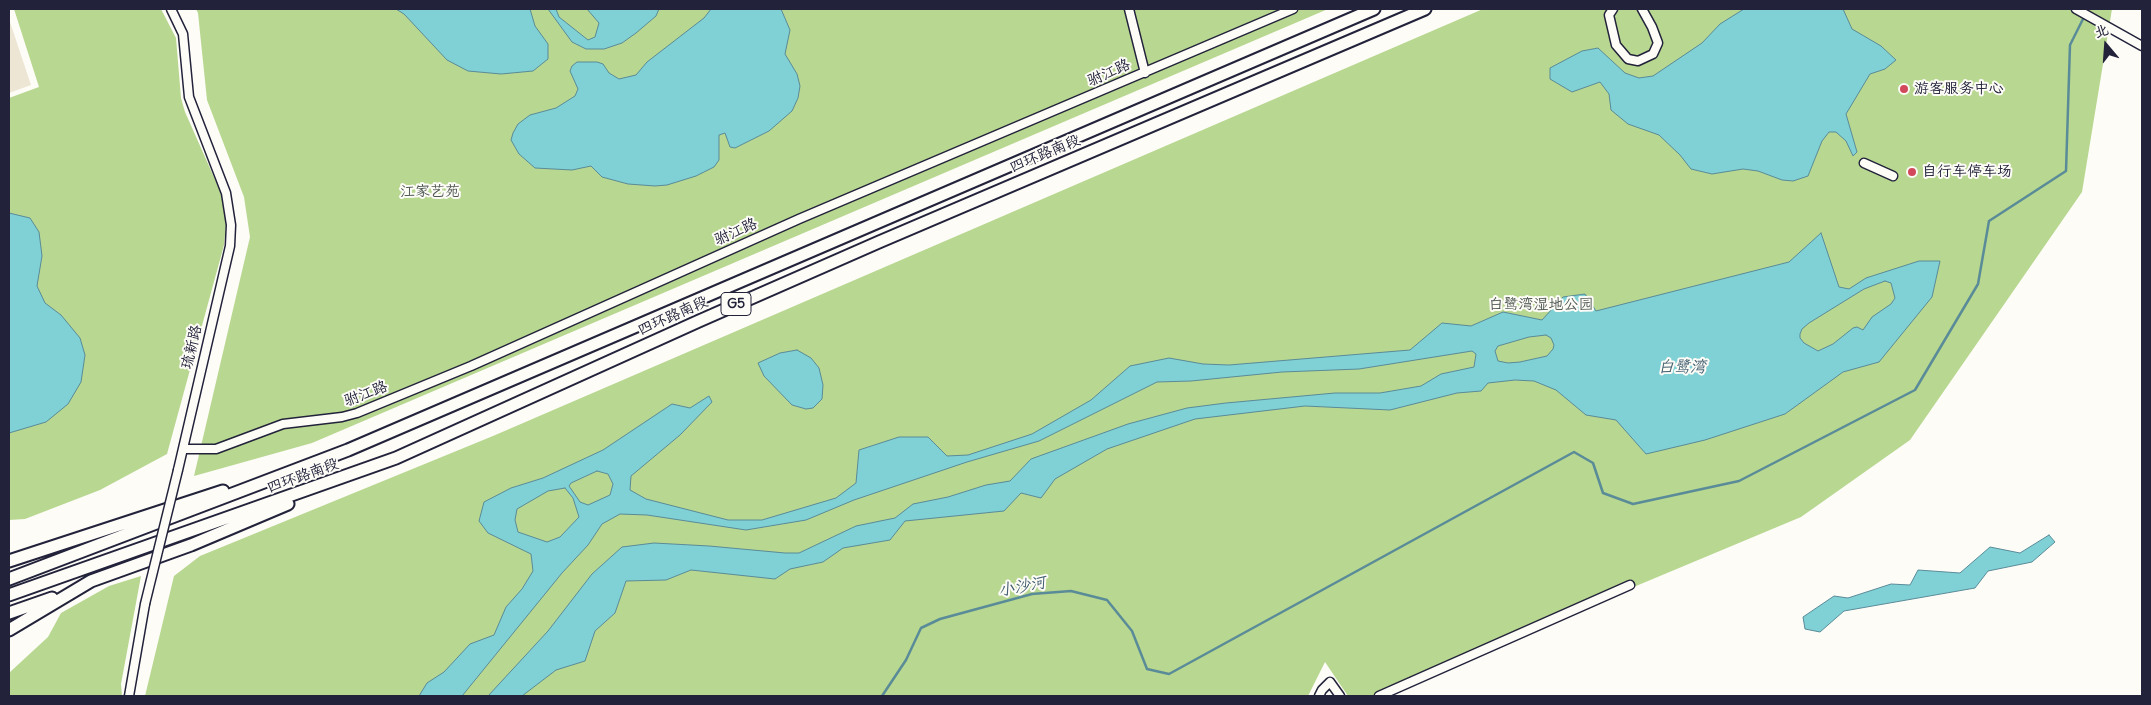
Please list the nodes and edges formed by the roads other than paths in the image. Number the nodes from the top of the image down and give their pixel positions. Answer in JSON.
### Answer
{"nodes":[{"id":1,"x":171,"y":9,"type":"edge"},
{"id":2,"x":1128,"y":9,"type":"edge"},
{"id":3,"x":1293,"y":9,"type":"edge"},
{"id":4,"x":1374,"y":9,"type":"edge"},
{"id":5,"x":1425,"y":9,"type":"edge"},
{"id":6,"x":1613,"y":9,"type":"edge"},
{"id":7,"x":1642,"y":9,"type":"edge"},
{"id":8,"x":2076,"y":9,"type":"edge"},
{"id":9,"x":2142,"y":46,"type":"edge"},
{"id":10,"x":1145,"y":73,"type":"junction"},
{"id":11,"x":1864,"y":163,"type":"dead end"},
{"id":12,"x":1893,"y":176,"type":"dead end"},
{"id":13,"x":183,"y":449,"type":"junction"},
{"id":14,"x":348,"y":450,"type":"junction"},
{"id":15,"x":396,"y":458,"type":"junction"},
{"id":16,"x":30,"y":553,"type":"junction"},
{"id":17,"x":9,"y":557,"type":"edge"},
{"id":18,"x":9,"y":561,"type":"edge"},
{"id":19,"x":11,"y":578,"type":"edge"},
{"id":20,"x":1630,"y":585,"type":"dead end"},
{"id":21,"x":14,"y":593,"type":"edge"},
{"id":22,"x":27,"y":612,"type":"junction"},
{"id":23,"x":9,"y":613,"type":"edge"},
{"id":24,"x":9,"y":630,"type":"edge"},
{"id":25,"x":129,"y":695,"type":"edge"},
{"id":26,"x":121,"y":696,"type":"edge"},
{"id":27,"x":1320,"y":696,"type":"edge"},
{"id":28,"x":1340,"y":696,"type":"edge"},
{"id":29,"x":1380,"y":696,"type":"edge"}],
"edges":[{"from":1,"to":13,"type":"street","name":"琉新路"},
{"from":2,"to":10,"type":"street"},
{"from":3,"to":10,"type":"street","name":"驸江路"},
{"from":4,"to":14,"type":"highway","name":"四环路南段","number":"G5"},
{"from":5,"to":15,"type":"highway","name":"四环路南段","number":"G5"},
{"from":6,"to":7,"type":"street"},
{"from":8,"to":9,"type":"street"},
{"from":10,"to":13,"type":"street","name":"驸江路"},
{"from":11,"to":12,"type":"street"},
{"from":13,"to":25,"type":"street","name":"琉新路","bridge":true},
{"from":14,"to":16,"type":"highway"},
{"from":14,"to":19,"type":"highway","name":"四环路南段","number":"G5"},
{"from":15,"to":21,"type":"highway","name":"四环路南段","number":"G5"},
{"from":15,"to":22,"type":"highway"},
{"from":16,"to":17,"type":"highway"},
{"from":16,"to":18,"type":"highway"},
{"from":20,"to":29,"type":"street"},
{"from":22,"to":23,"type":"highway"},
{"from":22,"to":24,"type":"highway"},
{"from":25,"to":26,"type":"street"},
{"from":27,"to":28,"type":"street"}]}
